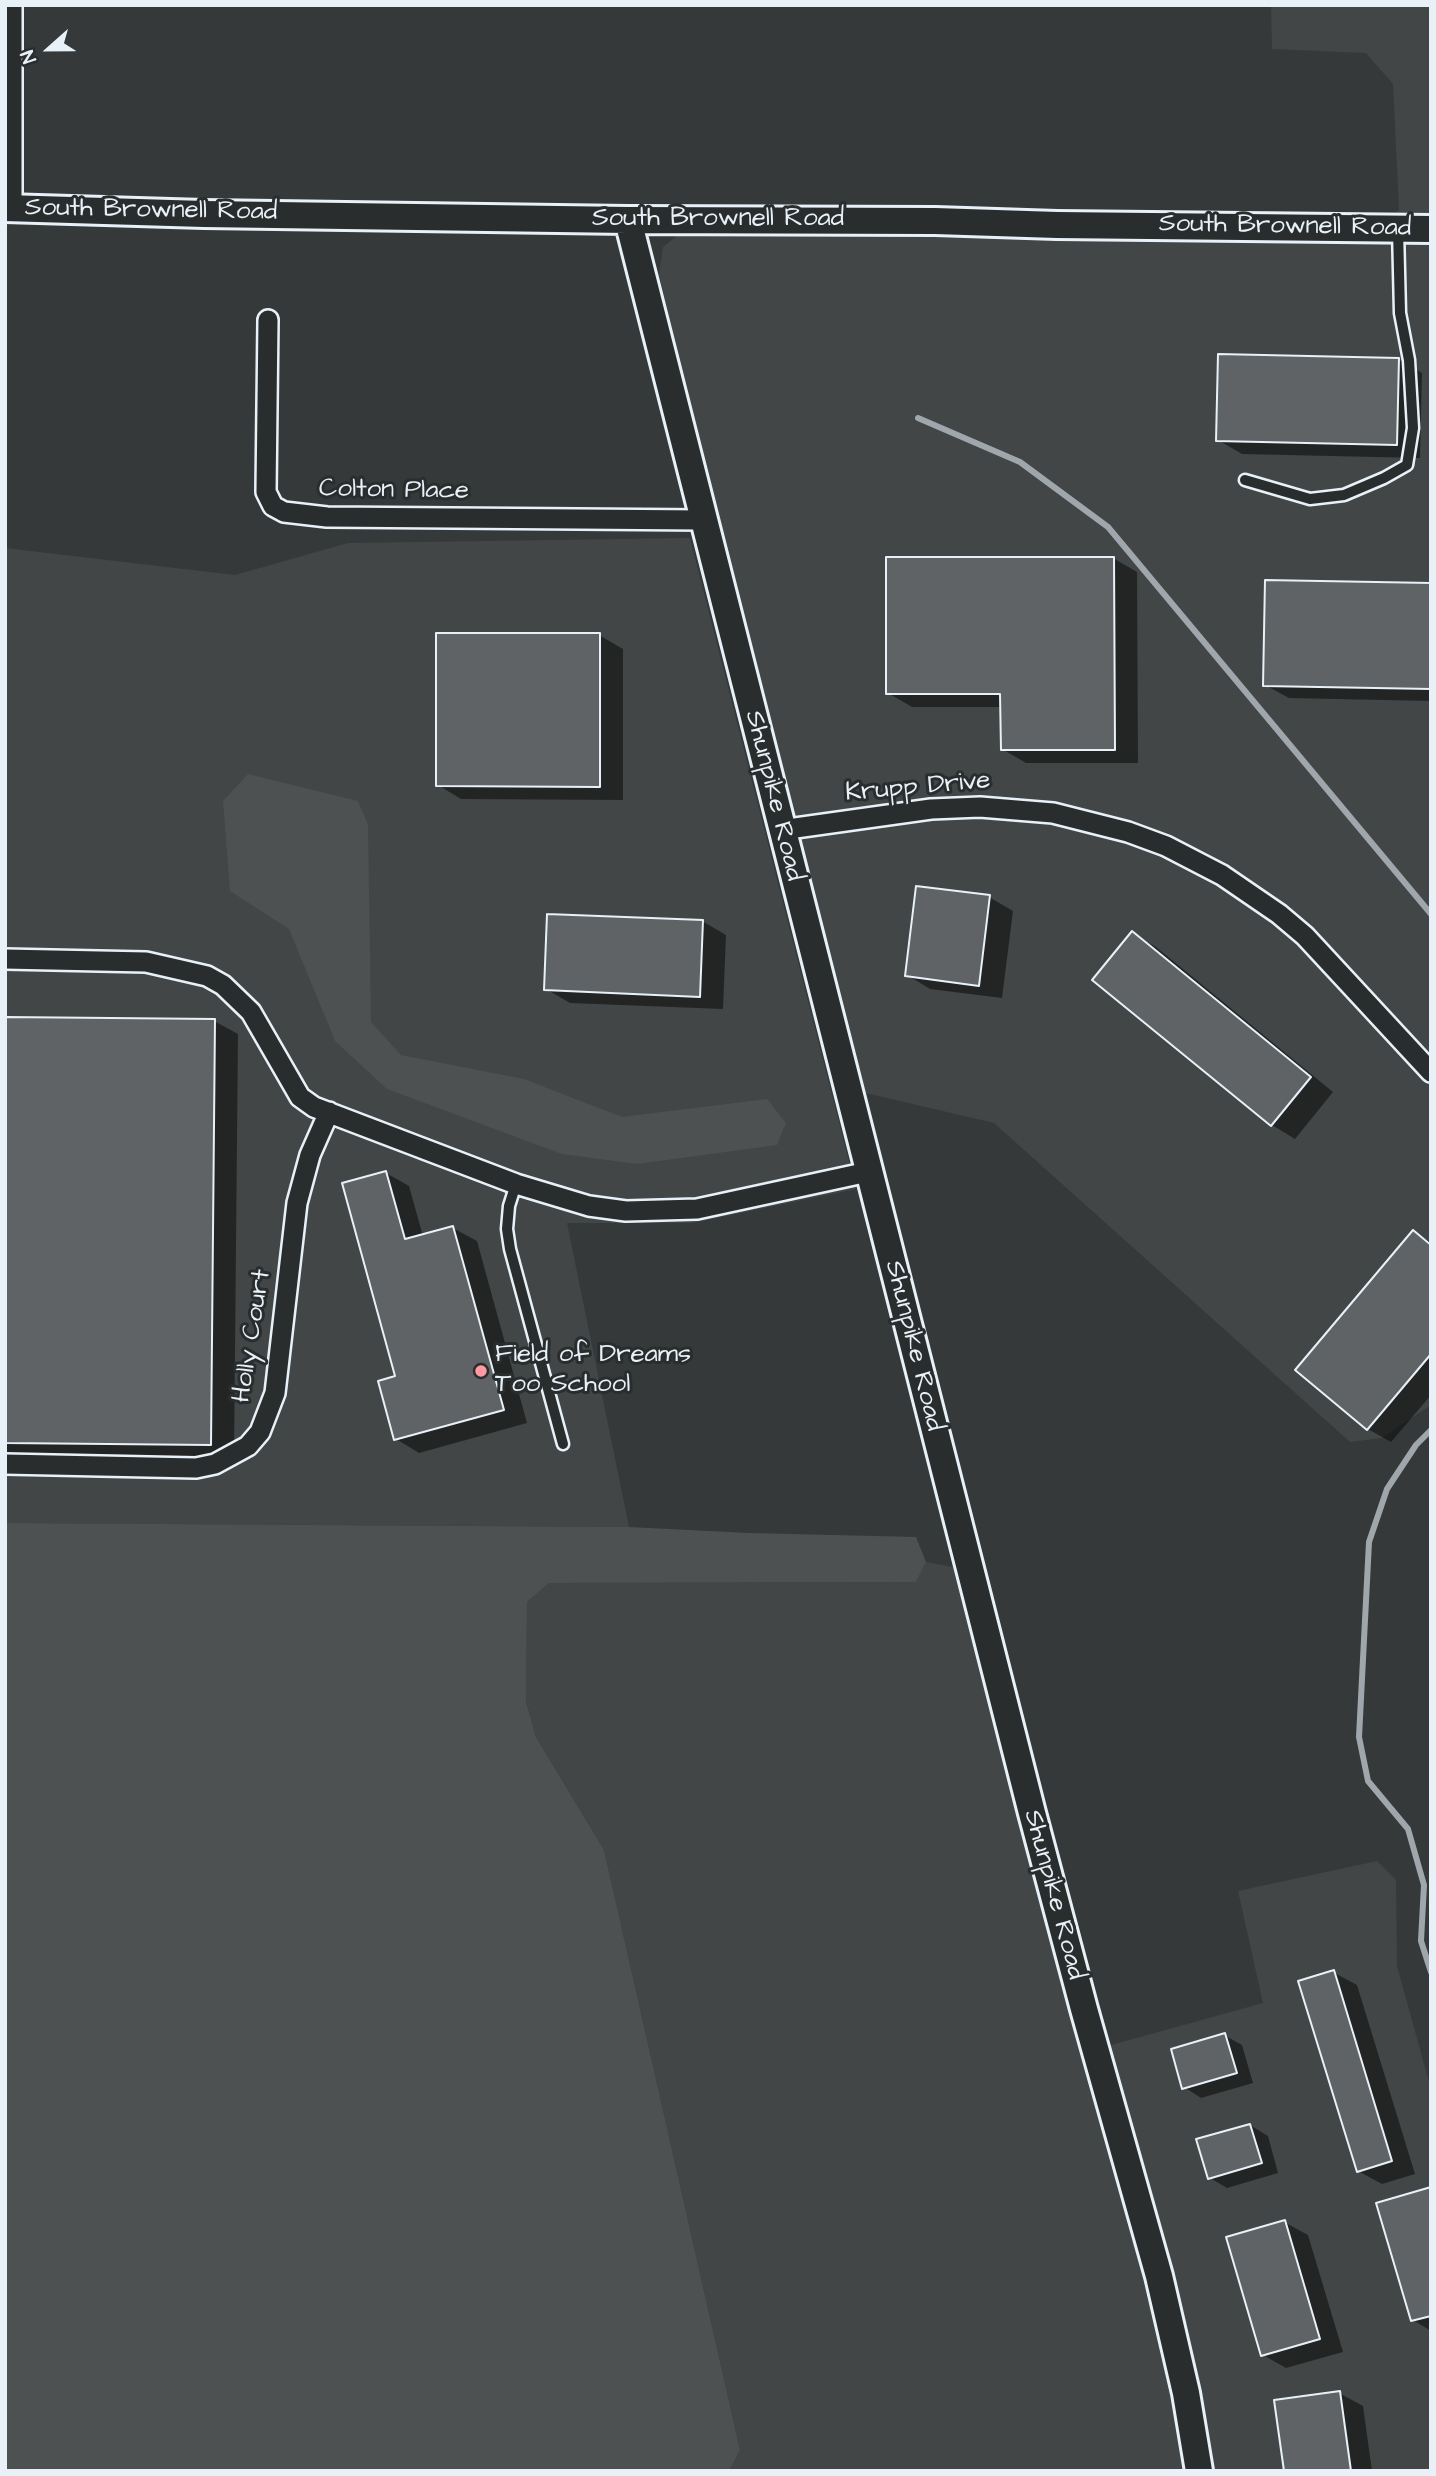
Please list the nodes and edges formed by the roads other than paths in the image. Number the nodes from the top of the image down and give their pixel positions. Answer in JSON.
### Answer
{"nodes":[{"id":1,"x":12,"y":5,"type":"edge"},
{"id":2,"x":9,"y":208,"type":"edge"},
{"id":3,"x":628,"y":220,"type":"junction"},
{"id":4,"x":1398,"y":229,"type":"junction"},
{"id":5,"x":1431,"y":229,"type":"edge"},
{"id":6,"x":268,"y":320,"type":"dead end"},
{"id":7,"x":1245,"y":480,"type":"dead end"},
{"id":8,"x":703,"y":520,"type":"junction"},
{"id":9,"x":781,"y":830,"type":"junction"},
{"id":10,"x":5,"y":959,"type":"edge"},
{"id":11,"x":1431,"y":1072,"type":"edge"},
{"id":12,"x":329,"y":1112,"type":"junction"},
{"id":13,"x":868,"y":1172,"type":"junction"},
{"id":14,"x":516,"y":1184,"type":"junction"},
{"id":15,"x":563,"y":1444,"type":"dead end"},
{"id":16,"x":5,"y":1464,"type":"edge"},
{"id":17,"x":1199,"y":2471,"type":"edge"}],
"edges":[{"from":1,"to":2,"type":"street"},
{"from":2,"to":3,"type":"street","name":"South Brownell Road"},
{"from":3,"to":4,"type":"street","name":"South Brownell Road"},
{"from":3,"to":8,"type":"street","name":"Shunpike Road"},
{"from":4,"to":5,"type":"street","name":"South Brownell Road"},
{"from":4,"to":7,"type":"lane"},
{"from":6,"to":8,"type":"street","name":"Colton Place"},
{"from":8,"to":9,"type":"street","name":"Shunpike Road"},
{"from":9,"to":11,"type":"street","name":"Krupp Drive"},
{"from":9,"to":13,"type":"street","name":"Shunpike Road"},
{"from":10,"to":12,"type":"street"},
{"from":12,"to":14,"type":"street"},
{"from":12,"to":16,"type":"street","name":"Holly Court"},
{"from":13,"to":14,"type":"street"},
{"from":13,"to":17,"type":"street","name":"Shunpike Road"},
{"from":14,"to":15,"type":"lane"}]}
